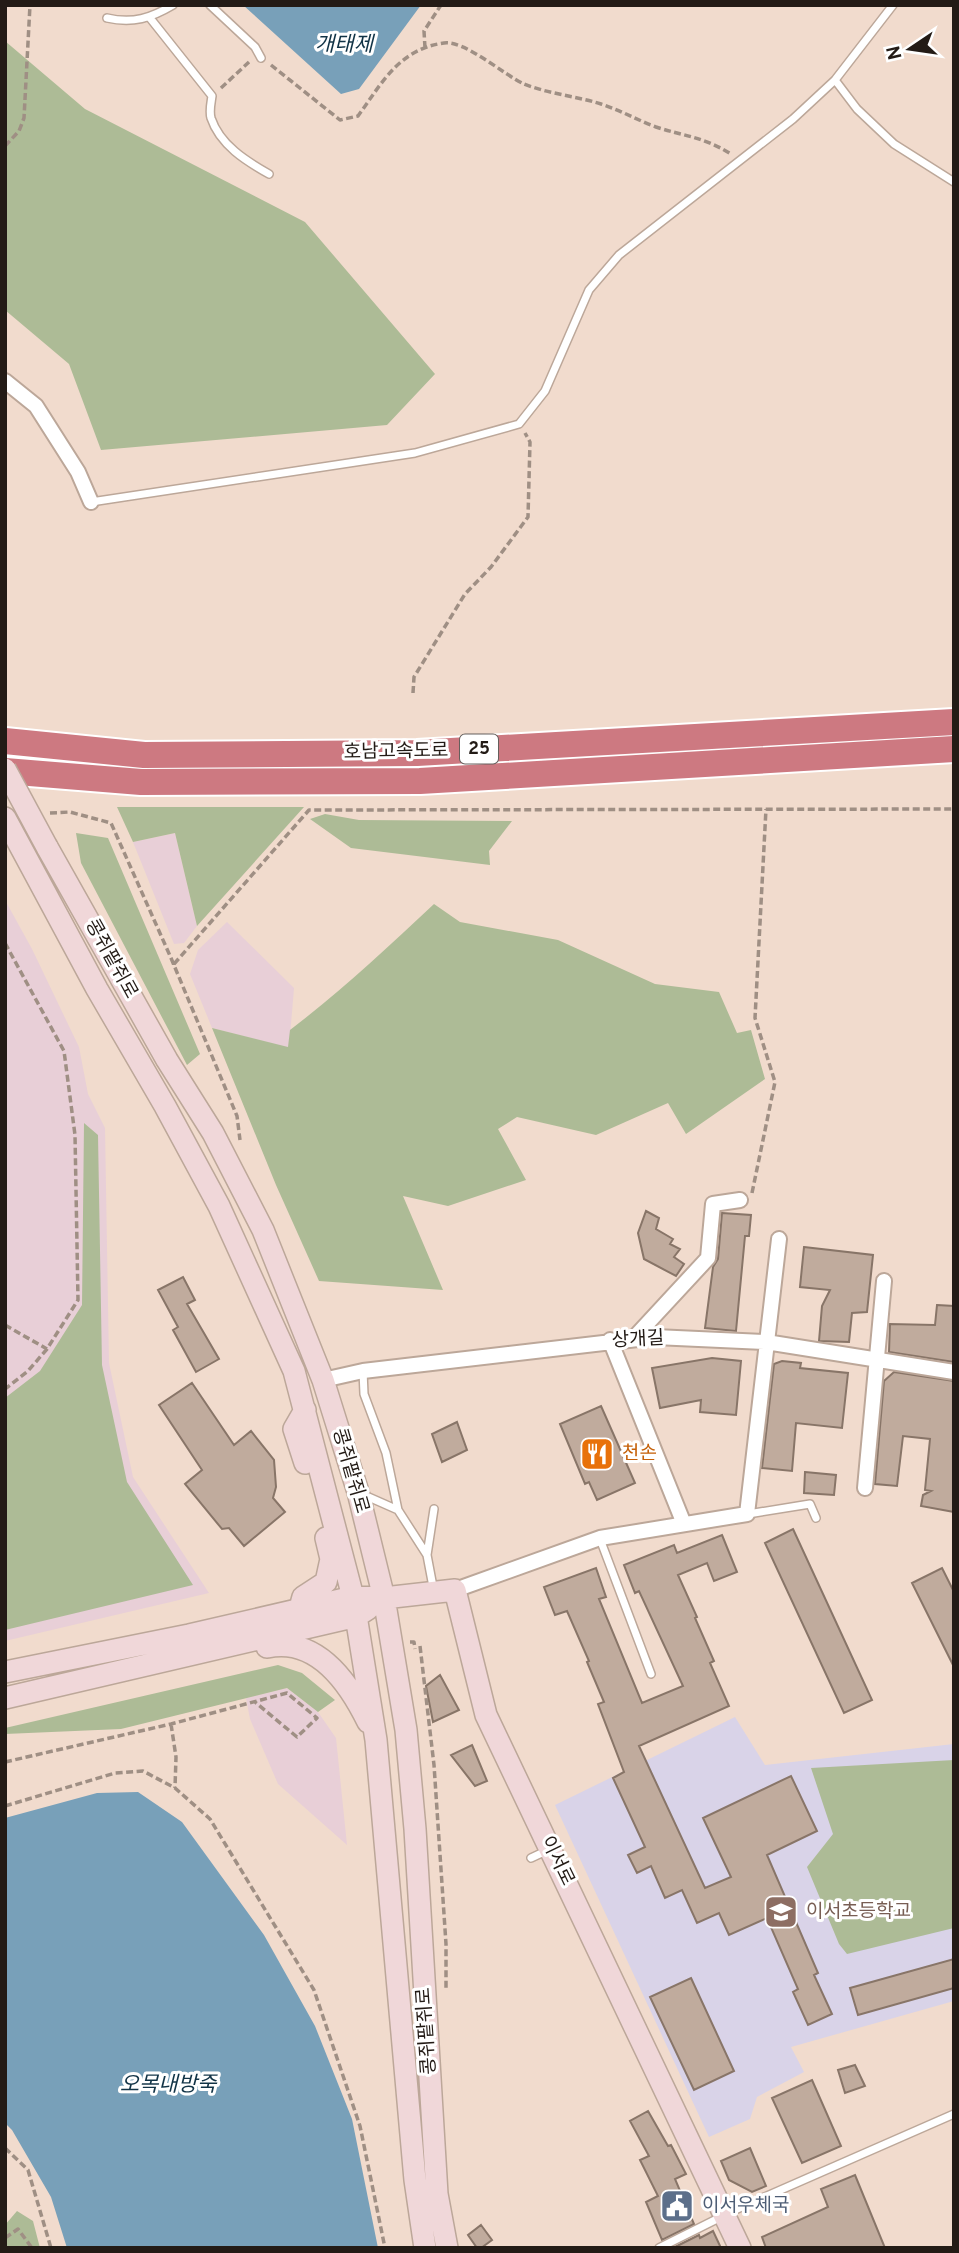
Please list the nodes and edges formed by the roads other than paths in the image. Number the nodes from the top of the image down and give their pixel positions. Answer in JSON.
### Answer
{"nodes":[{"id":1,"x":173,"y":5,"type":"edge"},
{"id":2,"x":210,"y":5,"type":"edge"},
{"id":3,"x":893,"y":5,"type":"edge"},
{"id":4,"x":107,"y":18,"type":"dead end"},
{"id":5,"x":150,"y":18,"type":"junction"},
{"id":6,"x":261,"y":58,"type":"road end"},
{"id":7,"x":835,"y":80,"type":"junction"},
{"id":8,"x":269,"y":174,"type":"dead end"},
{"id":9,"x":954,"y":182,"type":"edge"},
{"id":10,"x":5,"y":381,"type":"edge"},
{"id":11,"x":92,"y":502,"type":"joint"},
{"id":12,"x":954,"y":722,"type":"edge"},
{"id":13,"x":5,"y":741,"type":"edge"},
{"id":14,"x":954,"y":749,"type":"edge"},
{"id":15,"x":5,"y":770,"type":"edge"},
{"id":16,"x":5,"y":818,"type":"edge"},
{"id":17,"x":740,"y":1200,"type":"road end"},
{"id":18,"x":779,"y":1239,"type":"dead end"},
{"id":19,"x":884,"y":1281,"type":"dead end"},
{"id":20,"x":633,"y":1339,"type":"junction"},
{"id":21,"x":610,"y":1340,"type":"junction"},
{"id":22,"x":766,"y":1342,"type":"junction"},
{"id":23,"x":877,"y":1359,"type":"junction"},
{"id":24,"x":363,"y":1371,"type":"junction"},
{"id":25,"x":954,"y":1372,"type":"edge"},
{"id":26,"x":323,"y":1380,"type":"junction"},
{"id":27,"x":304,"y":1410,"type":"junction"},
{"id":28,"x":865,"y":1488,"type":"dead end"},
{"id":29,"x":358,"y":1492,"type":"junction"},
{"id":30,"x":434,"y":1509,"type":"dead end"},
{"id":31,"x":398,"y":1510,"type":"junction"},
{"id":32,"x":747,"y":1514,"type":"junction"},
{"id":33,"x":816,"y":1518,"type":"dead end"},
{"id":34,"x":684,"y":1524,"type":"junction"},
{"id":35,"x":600,"y":1538,"type":"junction"},
{"id":36,"x":427,"y":1555,"type":"junction"},
{"id":37,"x":445,"y":1591,"type":"junction"},
{"id":38,"x":384,"y":1598,"type":"junction"},
{"id":39,"x":355,"y":1606,"type":"junction"},
{"id":40,"x":300,"y":1608,"type":"junction"},
{"id":41,"x":265,"y":1636,"type":"junction"},
{"id":42,"x":5,"y":1672,"type":"edge"},
{"id":43,"x":652,"y":1674,"type":"dead end"},
{"id":44,"x":5,"y":1698,"type":"edge"},
{"id":45,"x":376,"y":1740,"type":"junction"},
{"id":46,"x":551,"y":1849,"type":"junction"},
{"id":47,"x":531,"y":1858,"type":"dead end"},
{"id":48,"x":954,"y":2114,"type":"edge"},
{"id":49,"x":725,"y":2215,"type":"junction"},
{"id":50,"x":425,"y":2248,"type":"edge"},
{"id":51,"x":447,"y":2248,"type":"edge"},
{"id":52,"x":659,"y":2248,"type":"edge"},
{"id":53,"x":740,"y":2248,"type":"edge"}],
"edges":[{"from":1,"to":5,"type":"lane"},
{"from":2,"to":6,"type":"lane"},
{"from":3,"to":7,"type":"lane"},
{"from":4,"to":5,"type":"lane"},
{"from":5,"to":8,"type":"lane"},
{"from":7,"to":9,"type":"lane"},
{"from":7,"to":11,"type":"lane"},
{"from":10,"to":11,"type":"street"},
{"from":12,"to":13,"type":"highway","name":"호남고속도로","number":"25"},
{"from":14,"to":15,"type":"highway","name":"호남고속도로","number":"25"},
{"from":15,"to":26,"type":"main road","name":"콩쥐팥쥐로","bridge":true},
{"from":16,"to":27,"type":"main road","name":"콩쥐팥쥐로"},
{"from":17,"to":20,"type":"street"},
{"from":18,"to":22,"type":"street"},
{"from":19,"to":23,"type":"street"},
{"from":20,"to":21,"type":"street","name":"상개길"},
{"from":20,"to":22,"type":"street","name":"상개길"},
{"from":21,"to":24,"type":"street","name":"상개길"},
{"from":21,"to":34,"type":"street"},
{"from":22,"to":23,"type":"street","name":"상개길"},
{"from":22,"to":32,"type":"street"},
{"from":23,"to":25,"type":"street","name":"상개길"},
{"from":23,"to":28,"type":"street"},
{"from":24,"to":26,"type":"street","name":"상개길"},
{"from":24,"to":31,"type":"lane"},
{"from":26,"to":29,"type":"main road","name":"콩쥐팥쥐로"},
{"from":27,"to":39,"type":"main road","name":"콩쥐팥쥐로"},
{"from":27,"to":40,"type":"main road"},
{"from":29,"to":31,"type":"lane"},
{"from":29,"to":38,"type":"main road","name":"콩쥐팥쥐로"},
{"from":30,"to":36,"type":"lane"},
{"from":31,"to":36,"type":"lane"},
{"from":32,"to":33,"type":"lane"},
{"from":32,"to":34,"type":"street"},
{"from":34,"to":35,"type":"street"},
{"from":35,"to":37,"type":"street"},
{"from":35,"to":43,"type":"lane"},
{"from":36,"to":37,"type":"lane"},
{"from":37,"to":38,"type":"main road"},
{"from":37,"to":46,"type":"main road","name":"이서로"},
{"from":38,"to":39,"type":"main road"},
{"from":38,"to":51,"type":"main road","name":"콩쥐팥쥐로"},
{"from":39,"to":40,"type":"main road"},
{"from":39,"to":41,"type":"main road"},
{"from":39,"to":45,"type":"main road","name":"콩쥐팥쥐로"},
{"from":40,"to":42,"type":"main road"},
{"from":41,"to":44,"type":"main road"},
{"from":41,"to":45,"type":"main road"},
{"from":45,"to":50,"type":"main road","name":"콩쥐팥쥐로"},
{"from":46,"to":47,"type":"lane"},
{"from":46,"to":49,"type":"main road","name":"이서로"},
{"from":48,"to":49,"type":"lane"},
{"from":49,"to":52,"type":"lane"},
{"from":49,"to":53,"type":"main road","name":"이서로"}]}
